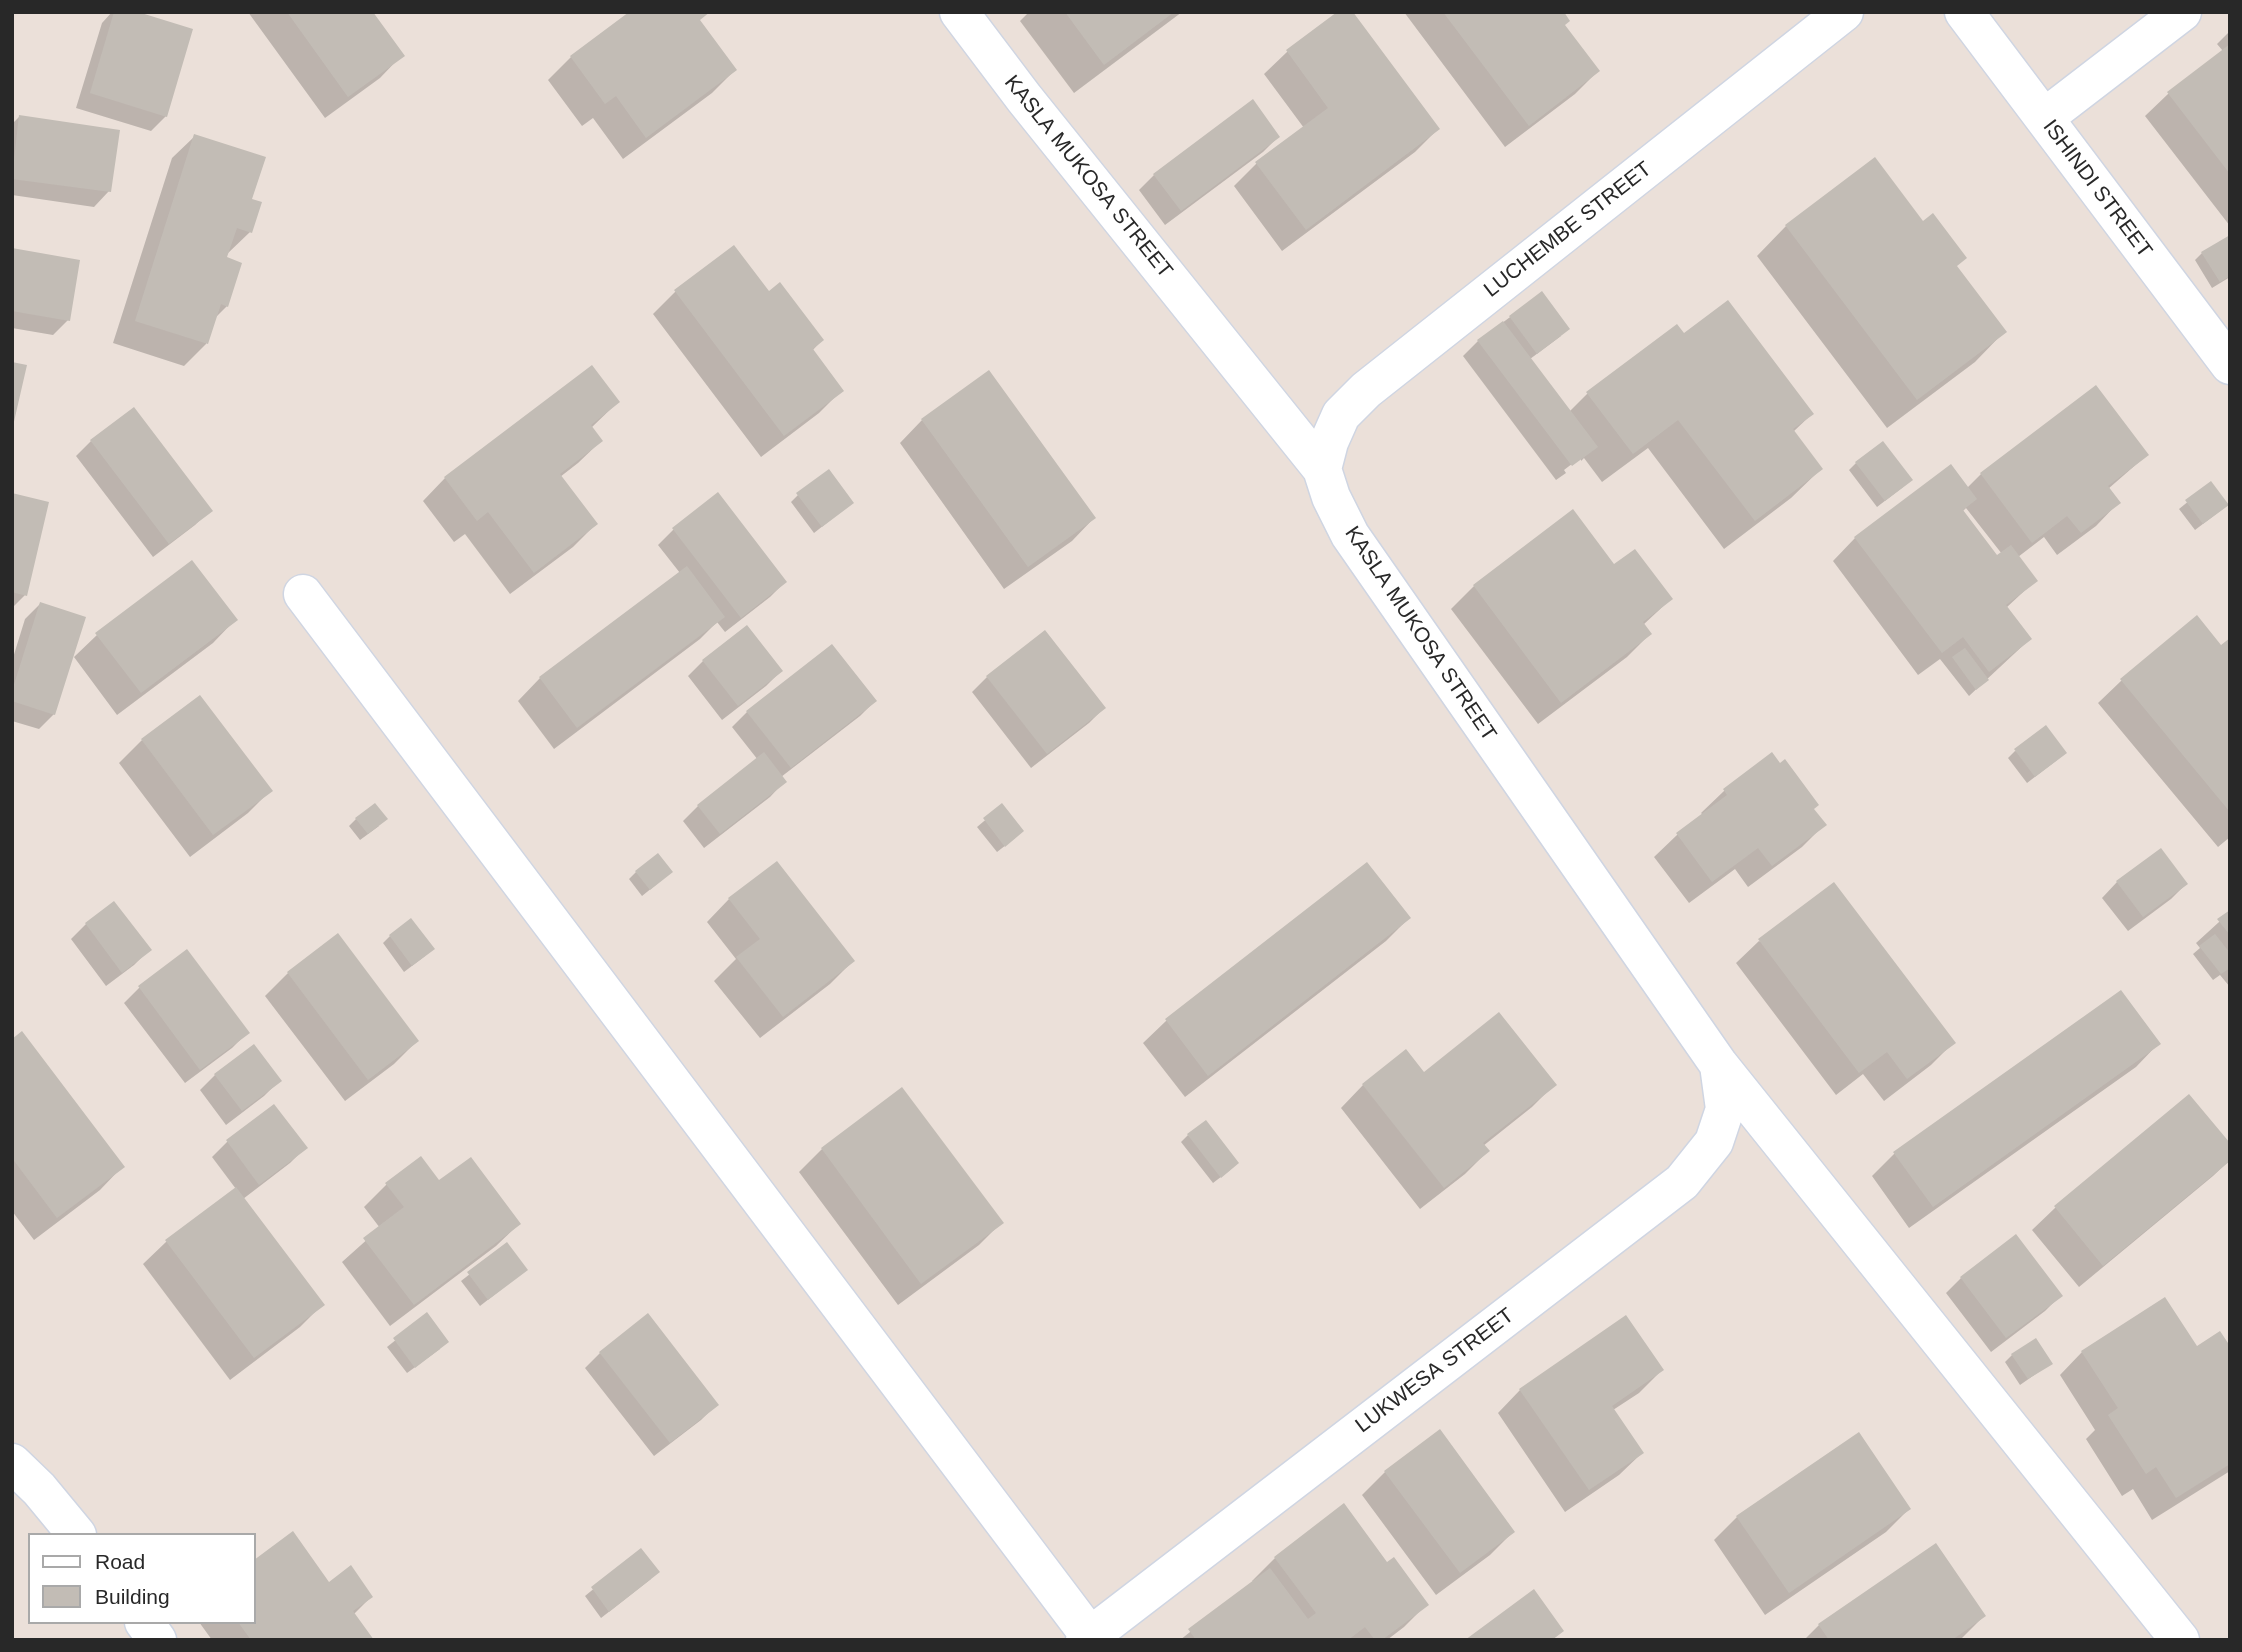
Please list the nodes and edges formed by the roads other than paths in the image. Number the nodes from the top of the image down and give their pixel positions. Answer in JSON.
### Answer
{"nodes":[{"id":1,"x":959,"y":12,"type":"edge"},
{"id":2,"x":1843,"y":12,"type":"edge"},
{"id":3,"x":1964,"y":12,"type":"edge"},
{"id":4,"x":2182,"y":12,"type":"edge"},
{"id":5,"x":2044,"y":118,"type":"junction"},
{"id":6,"x":2230,"y":365,"type":"edge"},
{"id":7,"x":1322,"y":468,"type":"junction"},
{"id":8,"x":303,"y":594,"type":"dead end"},
{"id":9,"x":1719,"y":1065,"type":"junction"},
{"id":10,"x":12,"y":1463,"type":"edge"},
{"id":11,"x":75,"y":1533,"type":"edge"},
{"id":12,"x":145,"y":1624,"type":"edge"},
{"id":13,"x":1089,"y":1638,"type":"edge"},
{"id":14,"x":157,"y":1640,"type":"edge"},
{"id":15,"x":2179,"y":1640,"type":"edge"}],
"edges":[{"from":1,"to":7,"type":"street","name":"KASLA MUKOSA STREET"},
{"from":2,"to":7,"type":"street","name":"LUCHEMBE STREET"},
{"from":3,"to":5,"type":"street","name":"ISHINDI STREET"},
{"from":4,"to":5,"type":"street"},
{"from":5,"to":6,"type":"street","name":"ISHINDI STREET"},
{"from":7,"to":9,"type":"street","name":"KASLA MUKOSA STREET"},
{"from":8,"to":13,"type":"street"},
{"from":9,"to":13,"type":"street","name":"LUKWESA STREET"},
{"from":9,"to":15,"type":"street","name":"KASLA MUKOSA STREET"},
{"from":10,"to":11,"type":"street"},
{"from":12,"to":14,"type":"street"}]}
